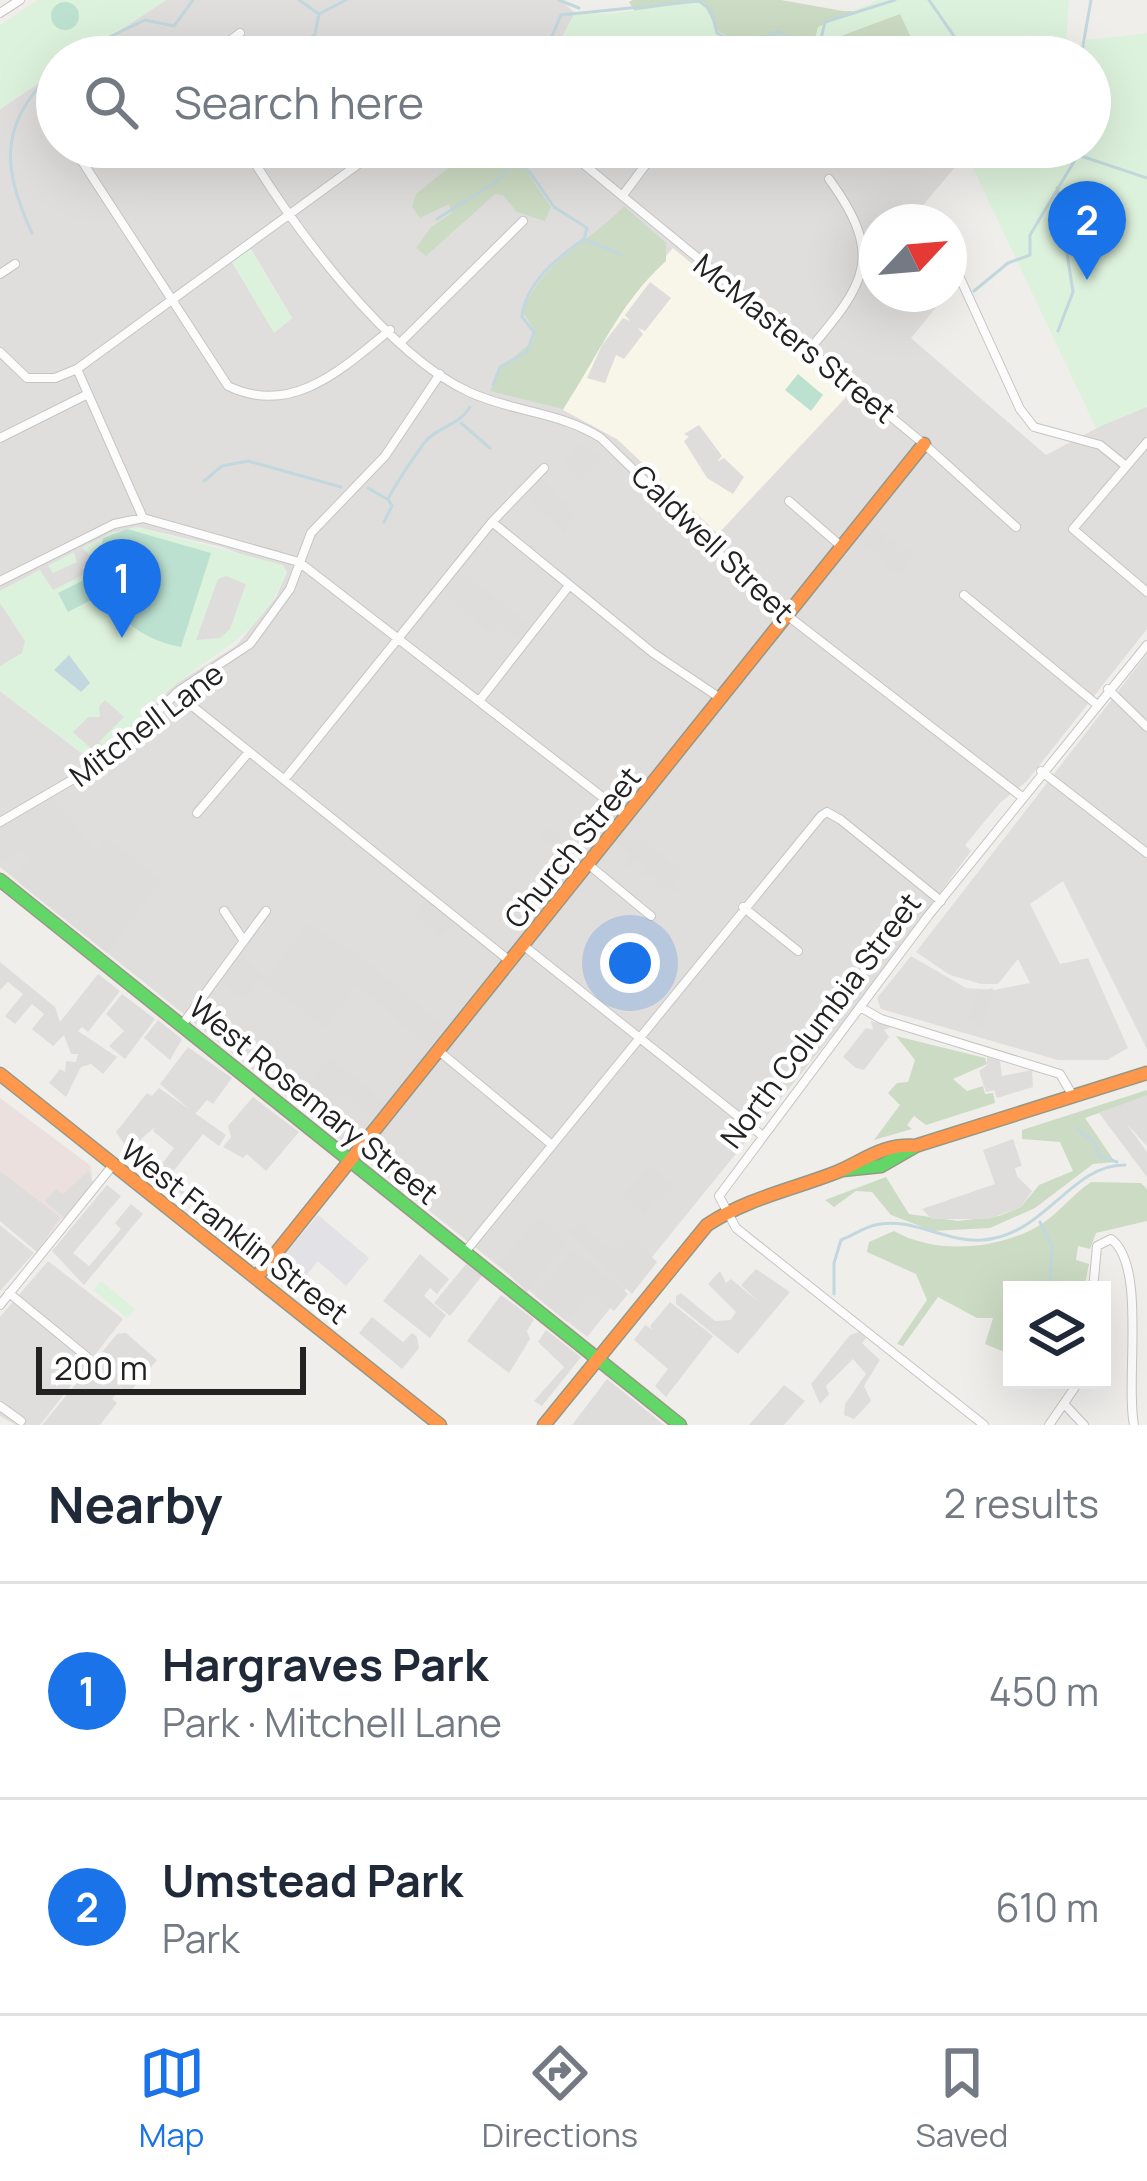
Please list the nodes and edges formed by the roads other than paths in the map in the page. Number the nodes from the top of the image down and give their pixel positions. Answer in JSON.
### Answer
{"nodes":[{"id":1,"x":20,"y":0,"type":"edge"},
{"id":2,"x":0,"y":13,"type":"edge"},
{"id":3,"x":240,"y":33,"type":"dead end"},
{"id":4,"x":236,"y":36,"type":"edge"},
{"id":5,"x":91,"y":168,"type":"edge"},
{"id":6,"x":258,"y":168,"type":"edge"},
{"id":7,"x":354,"y":168,"type":"edge"},
{"id":8,"x":589,"y":168,"type":"edge"},
{"id":9,"x":643,"y":168,"type":"edge"},
{"id":10,"x":829,"y":179,"type":"dead end"},
{"id":11,"x":623,"y":195,"type":"junction"},
{"id":12,"x":287,"y":217,"type":"junction"},
{"id":13,"x":523,"y":221,"type":"dead end"},
{"id":14,"x":15,"y":264,"type":"dead end"},
{"id":15,"x":0,"y":274,"type":"edge"},
{"id":16,"x":967,"y":293,"type":"edge"},
{"id":17,"x":171,"y":297,"type":"junction"},
{"id":18,"x":390,"y":330,"type":"junction"},
{"id":19,"x":403,"y":340,"type":"junction"},
{"id":20,"x":809,"y":350,"type":"junction"},
{"id":21,"x":0,"y":352,"type":"edge"},
{"id":22,"x":77,"y":369,"type":"junction"},
{"id":23,"x":440,"y":374,"type":"junction"},
{"id":24,"x":88,"y":394,"type":"junction"},
{"id":25,"x":0,"y":438,"type":"edge"},
{"id":26,"x":1147,"y":442,"type":"edge"},
{"id":27,"x":924,"y":444,"type":"junction"},
{"id":28,"x":1126,"y":466,"type":"junction"},
{"id":29,"x":544,"y":468,"type":"dead end"},
{"id":30,"x":790,"y":501,"type":"dead end"},
{"id":31,"x":143,"y":518,"type":"junction"},
{"id":32,"x":492,"y":522,"type":"junction"},
{"id":33,"x":1016,"y":527,"type":"dead end"},
{"id":34,"x":842,"y":547,"type":"junction"},
{"id":35,"x":299,"y":562,"type":"junction"},
{"id":36,"x":0,"y":581,"type":"edge"},
{"id":37,"x":568,"y":586,"type":"junction"},
{"id":38,"x":1147,"y":592,"type":"edge"},
{"id":39,"x":964,"y":595,"type":"dead end"},
{"id":40,"x":788,"y":616,"type":"junction"},
{"id":41,"x":398,"y":638,"type":"junction"},
{"id":42,"x":1147,"y":644,"type":"edge"},
{"id":43,"x":1108,"y":689,"type":"junction"},
{"id":44,"x":176,"y":693,"type":"junction"},
{"id":45,"x":722,"y":698,"type":"junction"},
{"id":46,"x":478,"y":701,"type":"junction"},
{"id":47,"x":1095,"y":704,"type":"junction"},
{"id":48,"x":1147,"y":727,"type":"edge"},
{"id":49,"x":249,"y":752,"type":"junction"},
{"id":50,"x":1041,"y":771,"type":"junction"},
{"id":51,"x":284,"y":780,"type":"junction"},
{"id":52,"x":1022,"y":796,"type":"junction"},
{"id":53,"x":196,"y":813,"type":"dead end"},
{"id":54,"x":627,"y":816,"type":"junction"},
{"id":55,"x":0,"y":822,"type":"edge"},
{"id":56,"x":1147,"y":853,"type":"edge"},
{"id":57,"x":589,"y":865,"type":"junction"},
{"id":58,"x":0,"y":880,"type":"edge"},
{"id":59,"x":941,"y":901,"type":"junction"},
{"id":60,"x":742,"y":907,"type":"junction"},
{"id":61,"x":224,"y":910,"type":"dead end"},
{"id":62,"x":266,"y":911,"type":"dead end"},
{"id":63,"x":651,"y":916,"type":"dead end"},
{"id":64,"x":244,"y":941,"type":"junction"},
{"id":65,"x":524,"y":946,"type":"junction"},
{"id":66,"x":798,"y":951,"type":"dead end"},
{"id":67,"x":512,"y":962,"type":"junction"},
{"id":68,"x":860,"y":1006,"type":"junction"},
{"id":69,"x":182,"y":1025,"type":"junction"},
{"id":70,"x":639,"y":1036,"type":"junction"},
{"id":71,"x":440,"y":1052,"type":"junction"},
{"id":72,"x":1147,"y":1073,"type":"edge"},
{"id":73,"x":1,"y":1077,"type":"edge"},
{"id":74,"x":1073,"y":1096,"type":"junction"},
{"id":75,"x":763,"y":1136,"type":"junction"},
{"id":76,"x":551,"y":1144,"type":"junction"},
{"id":77,"x":915,"y":1146,"type":"junction"},
{"id":78,"x":352,"y":1161,"type":"junction"},
{"id":79,"x":112,"y":1165,"type":"junction"},
{"id":80,"x":842,"y":1170,"type":"junction"},
{"id":81,"x":723,"y":1212,"type":"junction"},
{"id":82,"x":465,"y":1252,"type":"junction"},
{"id":83,"x":256,"y":1278,"type":"junction"},
{"id":84,"x":1094,"y":1281,"type":"edge"},
{"id":85,"x":9,"y":1293,"type":"junction"},
{"id":86,"x":0,"y":1305,"type":"edge"},
{"id":87,"x":86,"y":1356,"type":"dead end"},
{"id":88,"x":598,"y":1358,"type":"junction"},
{"id":89,"x":1076,"y":1389,"type":"edge"},
{"id":90,"x":0,"y":1406,"type":"edge"},
{"id":91,"x":1066,"y":1406,"type":"junction"},
{"id":92,"x":21,"y":1421,"type":"dead end"},
{"id":93,"x":440,"y":1425,"type":"edge"},
{"id":94,"x":544,"y":1425,"type":"edge"},
{"id":95,"x":680,"y":1425,"type":"edge"},
{"id":96,"x":984,"y":1425,"type":"edge"},
{"id":97,"x":1049,"y":1425,"type":"edge"},
{"id":98,"x":1084,"y":1425,"type":"edge"},
{"id":99,"x":1134,"y":1425,"type":"edge"}],
"edges":[{"from":1,"to":2,"type":"street"},
{"from":3,"to":4,"type":"street"},
{"from":5,"to":17,"type":"street"},
{"from":6,"to":12,"type":"street","name":"Caldwell Street"},
{"from":7,"to":12,"type":"street"},
{"from":8,"to":11,"type":"street","name":"McMasters Street"},
{"from":9,"to":11,"type":"street"},
{"from":10,"to":20,"type":"street"},
{"from":11,"to":20,"type":"street","name":"McMasters Street"},
{"from":12,"to":17,"type":"street"},
{"from":12,"to":18,"type":"street","name":"Caldwell Street"},
{"from":13,"to":19,"type":"street"},
{"from":14,"to":15,"type":"street"},
{"from":16,"to":28,"type":"street"},
{"from":17,"to":18,"type":"street"},
{"from":17,"to":22,"type":"street"},
{"from":18,"to":19,"type":"street","name":"Caldwell Street"},
{"from":19,"to":23,"type":"street","name":"Caldwell Street"},
{"from":20,"to":27,"type":"street","name":"McMasters Street"},
{"from":21,"to":22,"type":"street"},
{"from":22,"to":24,"type":"street"},
{"from":23,"to":35,"type":"street","name":"Mitchell Lane"},
{"from":23,"to":40,"type":"street","name":"Caldwell Street"},
{"from":24,"to":25,"type":"street"},
{"from":24,"to":31,"type":"street"},
{"from":26,"to":28,"type":"street"},
{"from":27,"to":33,"type":"street","name":"McMasters Street"},
{"from":27,"to":34,"type":"street","name":"Church Street"},
{"from":28,"to":38,"type":"street"},
{"from":29,"to":32,"type":"street"},
{"from":30,"to":34,"type":"street"},
{"from":31,"to":35,"type":"street"},
{"from":31,"to":36,"type":"street"},
{"from":32,"to":37,"type":"street"},
{"from":32,"to":41,"type":"street"},
{"from":34,"to":40,"type":"street","name":"Church Street"},
{"from":35,"to":41,"type":"street"},
{"from":35,"to":44,"type":"street","name":"Mitchell Lane"},
{"from":37,"to":45,"type":"street"},
{"from":37,"to":46,"type":"street"},
{"from":39,"to":47,"type":"street"},
{"from":40,"to":45,"type":"street","name":"Church Street"},
{"from":40,"to":52,"type":"street","name":"Caldwell Street"},
{"from":41,"to":46,"type":"street"},
{"from":41,"to":51,"type":"street"},
{"from":42,"to":43,"type":"street","name":"North Columbia Street"},
{"from":43,"to":47,"type":"street","name":"North Columbia Street"},
{"from":43,"to":48,"type":"street"},
{"from":44,"to":49,"type":"street"},
{"from":44,"to":55,"type":"street","name":"Mitchell Lane"},
{"from":45,"to":54,"type":"street","name":"Church Street"},
{"from":46,"to":54,"type":"street"},
{"from":47,"to":50,"type":"street","name":"North Columbia Street"},
{"from":49,"to":51,"type":"street"},
{"from":49,"to":53,"type":"street"},
{"from":50,"to":52,"type":"street","name":"North Columbia Street"},
{"from":50,"to":56,"type":"street"},
{"from":51,"to":67,"type":"street"},
{"from":52,"to":59,"type":"street","name":"North Columbia Street"},
{"from":54,"to":57,"type":"street","name":"Church Street"},
{"from":57,"to":63,"type":"street"},
{"from":57,"to":65,"type":"street","name":"Church Street"},
{"from":58,"to":69,"type":"street","name":"West Rosemary Street"},
{"from":59,"to":60,"type":"street"},
{"from":59,"to":68,"type":"street","name":"North Columbia Street"},
{"from":60,"to":66,"type":"street"},
{"from":60,"to":70,"type":"street"},
{"from":61,"to":64,"type":"street"},
{"from":62,"to":64,"type":"street"},
{"from":64,"to":69,"type":"street"},
{"from":65,"to":67,"type":"street","name":"Church Street"},
{"from":65,"to":70,"type":"street"},
{"from":67,"to":71,"type":"street","name":"Church Street"},
{"from":68,"to":74,"type":"street"},
{"from":68,"to":75,"type":"street","name":"North Columbia Street"},
{"from":69,"to":78,"type":"street","name":"West Rosemary Street"},
{"from":70,"to":75,"type":"street"},
{"from":70,"to":76,"type":"street"},
{"from":71,"to":76,"type":"street"},
{"from":71,"to":78,"type":"street","name":"Church Street"},
{"from":72,"to":74,"type":"street"},
{"from":73,"to":79,"type":"street","name":"West Franklin Street"},
{"from":74,"to":77,"type":"street"},
{"from":75,"to":81,"type":"street","name":"North Columbia Street"},
{"from":76,"to":82,"type":"street"},
{"from":77,"to":80,"type":"street"},
{"from":77,"to":80,"type":"street"},
{"from":78,"to":82,"type":"street","name":"West Rosemary Street"},
{"from":78,"to":83,"type":"street","name":"Church Street"},
{"from":79,"to":83,"type":"street","name":"West Franklin Street"},
{"from":79,"to":85,"type":"street"},
{"from":80,"to":81,"type":"street"},
{"from":81,"to":88,"type":"street","name":"North Columbia Street"},
{"from":81,"to":96,"type":"street"},
{"from":82,"to":88,"type":"street","name":"West Rosemary Street"},
{"from":83,"to":93,"type":"street","name":"West Franklin Street"},
{"from":84,"to":99,"type":"street"},
{"from":85,"to":86,"type":"street"},
{"from":85,"to":87,"type":"street"},
{"from":88,"to":94,"type":"street","name":"North Columbia Street"},
{"from":88,"to":95,"type":"street","name":"West Rosemary Street"},
{"from":89,"to":91,"type":"street"},
{"from":90,"to":92,"type":"street"},
{"from":91,"to":97,"type":"street"},
{"from":91,"to":98,"type":"street"}]}
